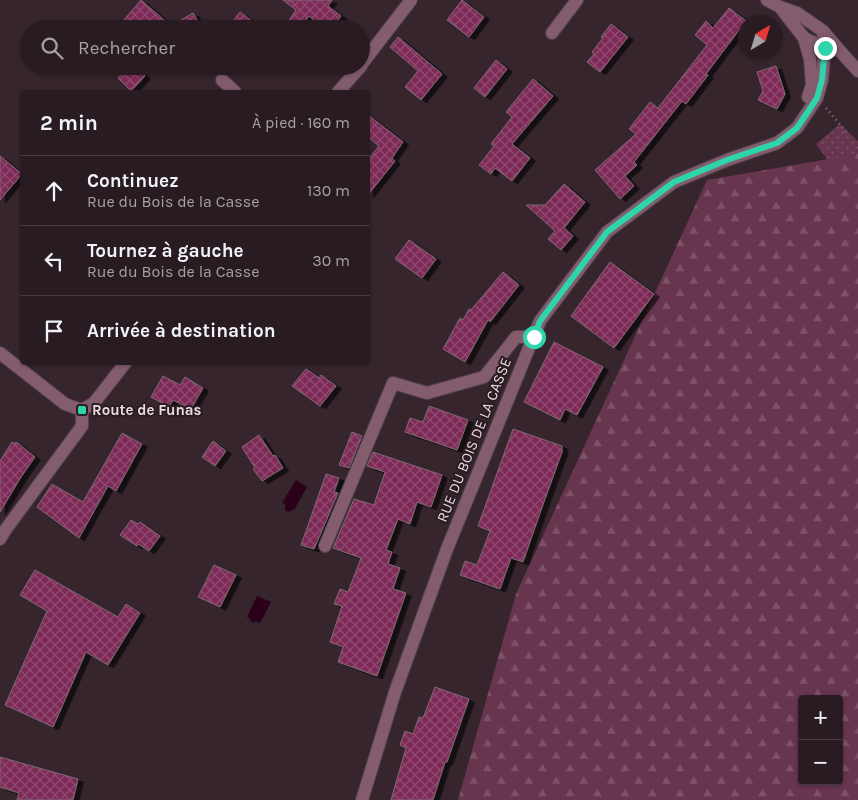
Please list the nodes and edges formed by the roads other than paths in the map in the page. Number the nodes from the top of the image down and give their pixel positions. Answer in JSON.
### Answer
{"nodes":[{"id":1,"x":577,"y":0,"type":"edge"},
{"id":2,"x":767,"y":0,"type":"edge"},
{"id":3,"x":404,"y":2,"type":"edge"},
{"id":4,"x":780,"y":7,"type":"junction"},
{"id":5,"x":823,"y":31,"type":"junction"},
{"id":6,"x":552,"y":33,"type":"dead end"},
{"id":7,"x":804,"y":38,"type":"junction"},
{"id":8,"x":825,"y":48,"type":"junction"},
{"id":9,"x":840,"y":51,"type":"junction"},
{"id":10,"x":370,"y":53,"type":"edge"},
{"id":11,"x":858,"y":70,"type":"edge"},
{"id":12,"x":353,"y":75,"type":"edge"},
{"id":13,"x":222,"y":80,"type":"dead end"},
{"id":14,"x":233,"y":90,"type":"edge"},
{"id":15,"x":340,"y":90,"type":"edge"},
{"id":16,"x":797,"y":128,"type":"junction"},
{"id":17,"x":534,"y":337,"type":"junction"},
{"id":18,"x":0,"y":352,"type":"edge"},
{"id":19,"x":124,"y":365,"type":"edge"},
{"id":20,"x":82,"y":410,"type":"junction"},
{"id":21,"x":0,"y":539,"type":"edge"},
{"id":22,"x":325,"y":546,"type":"dead end"},
{"id":23,"x":362,"y":800,"type":"edge"}],
"edges":[{"from":1,"to":6,"type":"street"},
{"from":2,"to":4,"type":"street"},
{"from":3,"to":10,"type":"street"},
{"from":4,"to":5,"type":"street"},
{"from":4,"to":7,"type":"street"},
{"from":5,"to":8,"type":"street","name":"RUE DU BOIS DE LA CASSE"},
{"from":5,"to":9,"type":"street"},
{"from":7,"to":8,"type":"street"},
{"from":7,"to":16,"type":"street"},
{"from":8,"to":9,"type":"street"},
{"from":8,"to":16,"type":"street","name":"RUE DU BOIS DE LA CASSE"},
{"from":9,"to":11,"type":"street"},
{"from":12,"to":15,"type":"street"},
{"from":13,"to":14,"type":"street"},
{"from":16,"to":17,"type":"street","name":"RUE DU BOIS DE LA CASSE"},
{"from":17,"to":22,"type":"street"},
{"from":17,"to":23,"type":"street","name":"RUE DU BOIS DE LA CASSE"},
{"from":18,"to":20,"type":"street"},
{"from":19,"to":20,"type":"street"},
{"from":20,"to":21,"type":"street"}]}
